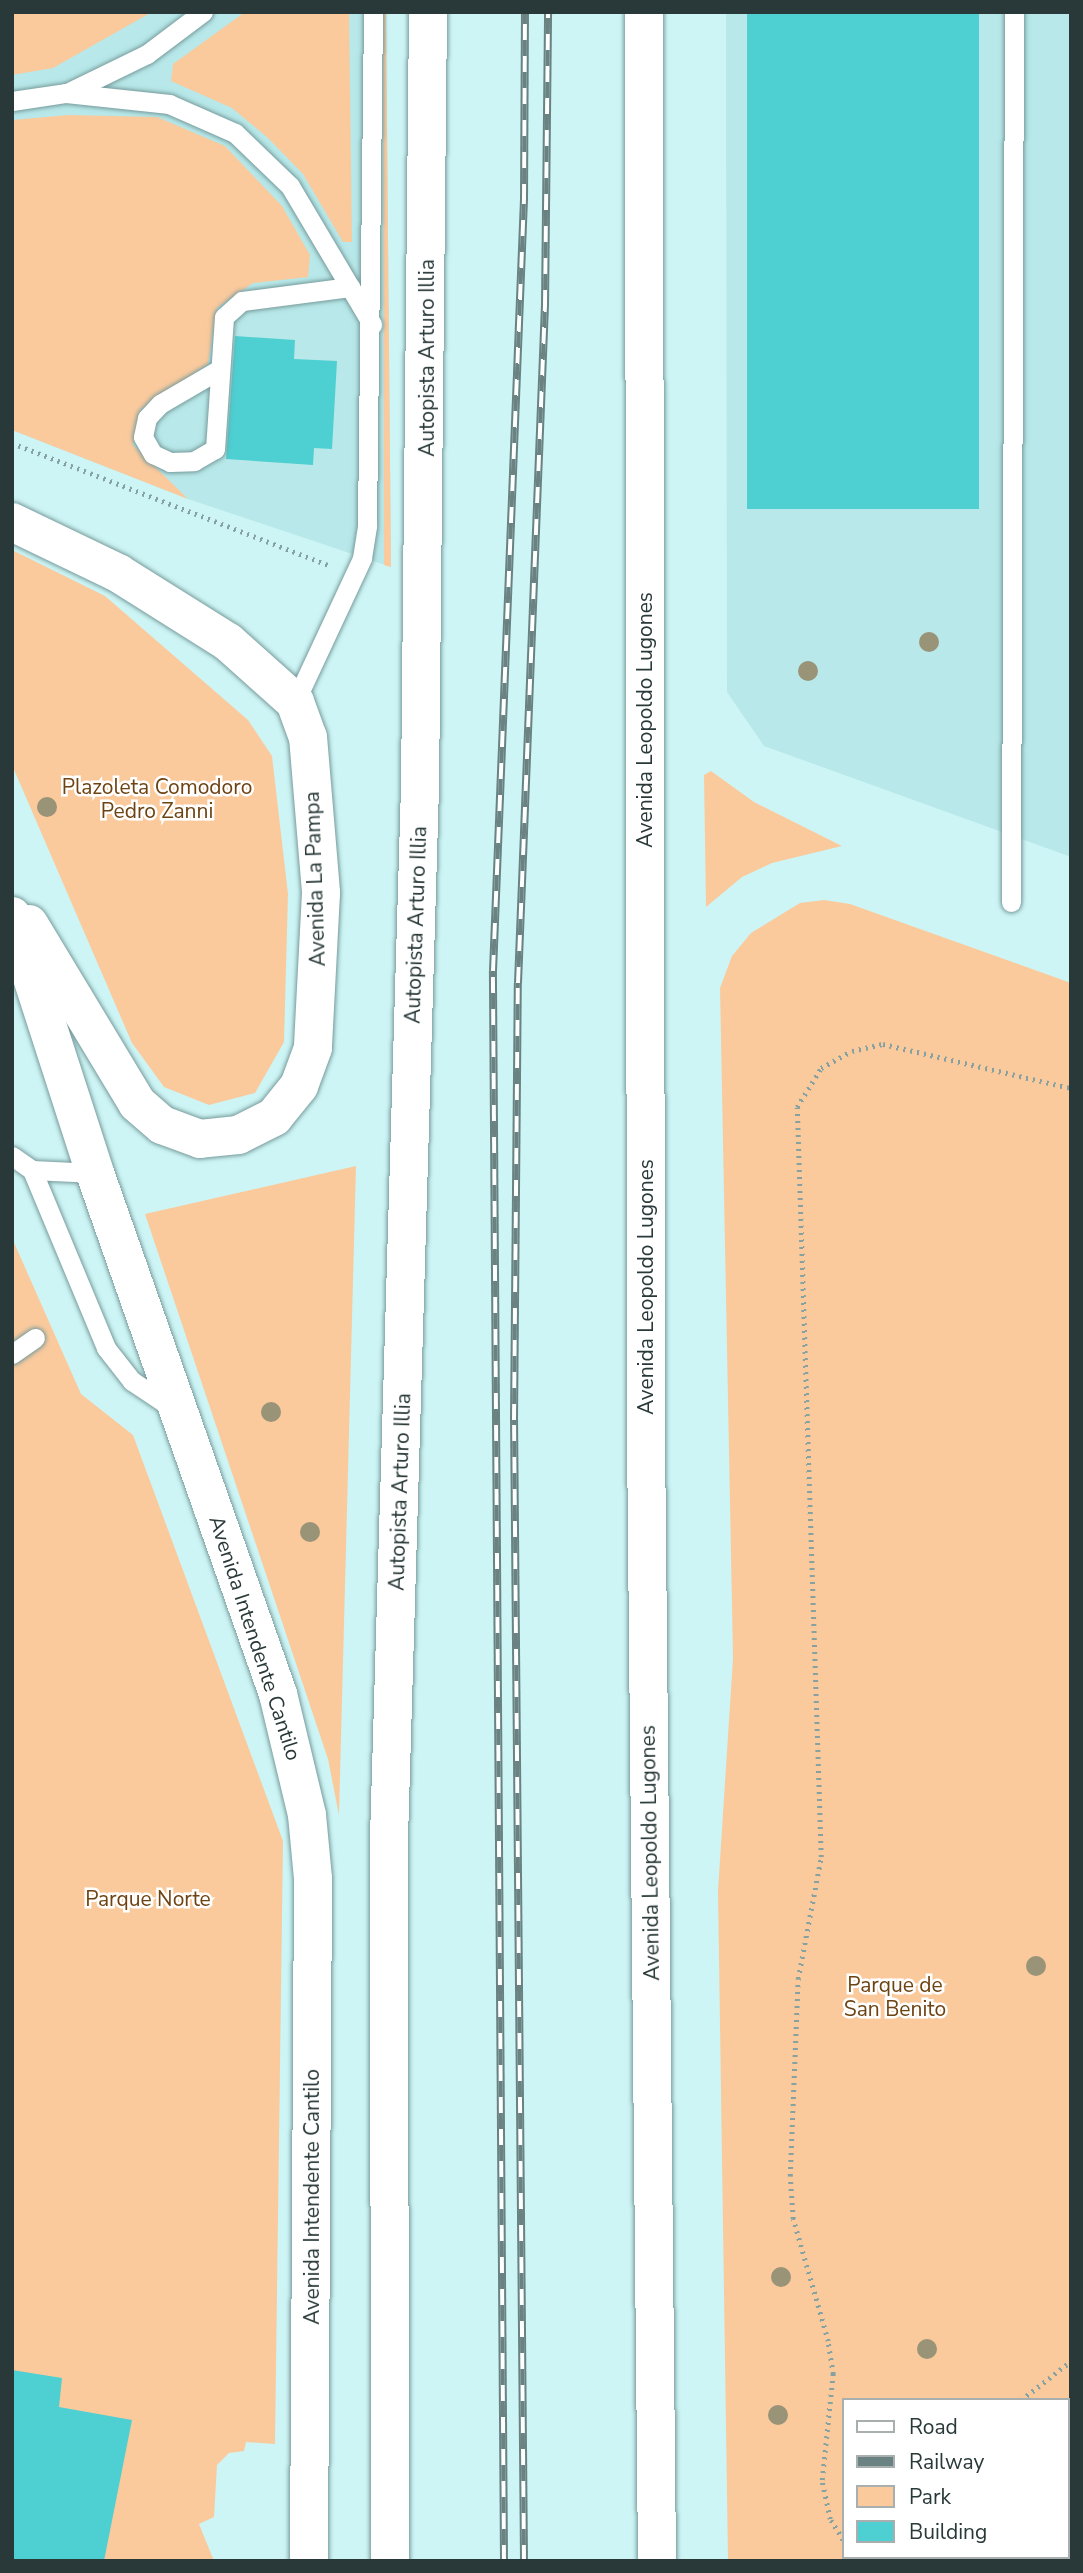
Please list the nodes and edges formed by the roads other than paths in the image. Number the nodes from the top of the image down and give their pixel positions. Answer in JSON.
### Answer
{"nodes":[{"id":1,"x":202,"y":12,"type":"edge"},
{"id":2,"x":373,"y":12,"type":"edge"},
{"id":3,"x":428,"y":12,"type":"edge"},
{"id":4,"x":644,"y":12,"type":"edge"},
{"id":5,"x":1014,"y":12,"type":"edge"},
{"id":6,"x":66,"y":93,"type":"junction"},
{"id":7,"x":12,"y":102,"type":"edge"},
{"id":8,"x":350,"y":287,"type":"junction"},
{"id":9,"x":372,"y":325,"type":"junction"},
{"id":10,"x":220,"y":369,"type":"junction"},
{"id":11,"x":12,"y":522,"type":"edge"},
{"id":12,"x":295,"y":702,"type":"junction"},
{"id":13,"x":12,"y":896,"type":"edge"},
{"id":14,"x":1011,"y":902,"type":"dead end"},
{"id":15,"x":12,"y":916,"type":"edge"},
{"id":16,"x":12,"y":1156,"type":"edge"},
{"id":17,"x":32,"y":1170,"type":"junction"},
{"id":18,"x":95,"y":1173,"type":"junction"},
{"id":19,"x":35,"y":1338,"type":"dead end"},
{"id":20,"x":12,"y":1354,"type":"edge"},
{"id":21,"x":180,"y":1412,"type":"junction"},
{"id":22,"x":309,"y":2561,"type":"edge"},
{"id":23,"x":390,"y":2561,"type":"edge"},
{"id":24,"x":657,"y":2561,"type":"edge"}],
"edges":[{"from":1,"to":6,"type":"lane"},
{"from":2,"to":9,"type":"lane"},
{"from":3,"to":23,"type":"main road","name":"Autopista Arturo Illia"},
{"from":4,"to":24,"type":"main road","name":"Avenida Leopoldo Lugones"},
{"from":5,"to":14,"type":"lane"},
{"from":6,"to":7,"type":"lane"},
{"from":6,"to":8,"type":"lane"},
{"from":8,"to":9,"type":"lane"},
{"from":8,"to":10,"type":"lane"},
{"from":9,"to":12,"type":"lane"},
{"from":10,"to":10,"type":"lane"},
{"from":11,"to":12,"type":"main road","name":"Avenida La Pampa"},
{"from":12,"to":13,"type":"main road","name":"Avenida La Pampa"},
{"from":15,"to":18,"type":"main road","name":"Avenida Intendente Cantilo"},
{"from":16,"to":17,"type":"lane"},
{"from":17,"to":18,"type":"lane"},
{"from":17,"to":21,"type":"lane"},
{"from":18,"to":21,"type":"main road","name":"Avenida Intendente Cantilo"},
{"from":19,"to":20,"type":"lane"},
{"from":21,"to":22,"type":"main road","name":"Avenida Intendente Cantilo"}]}
